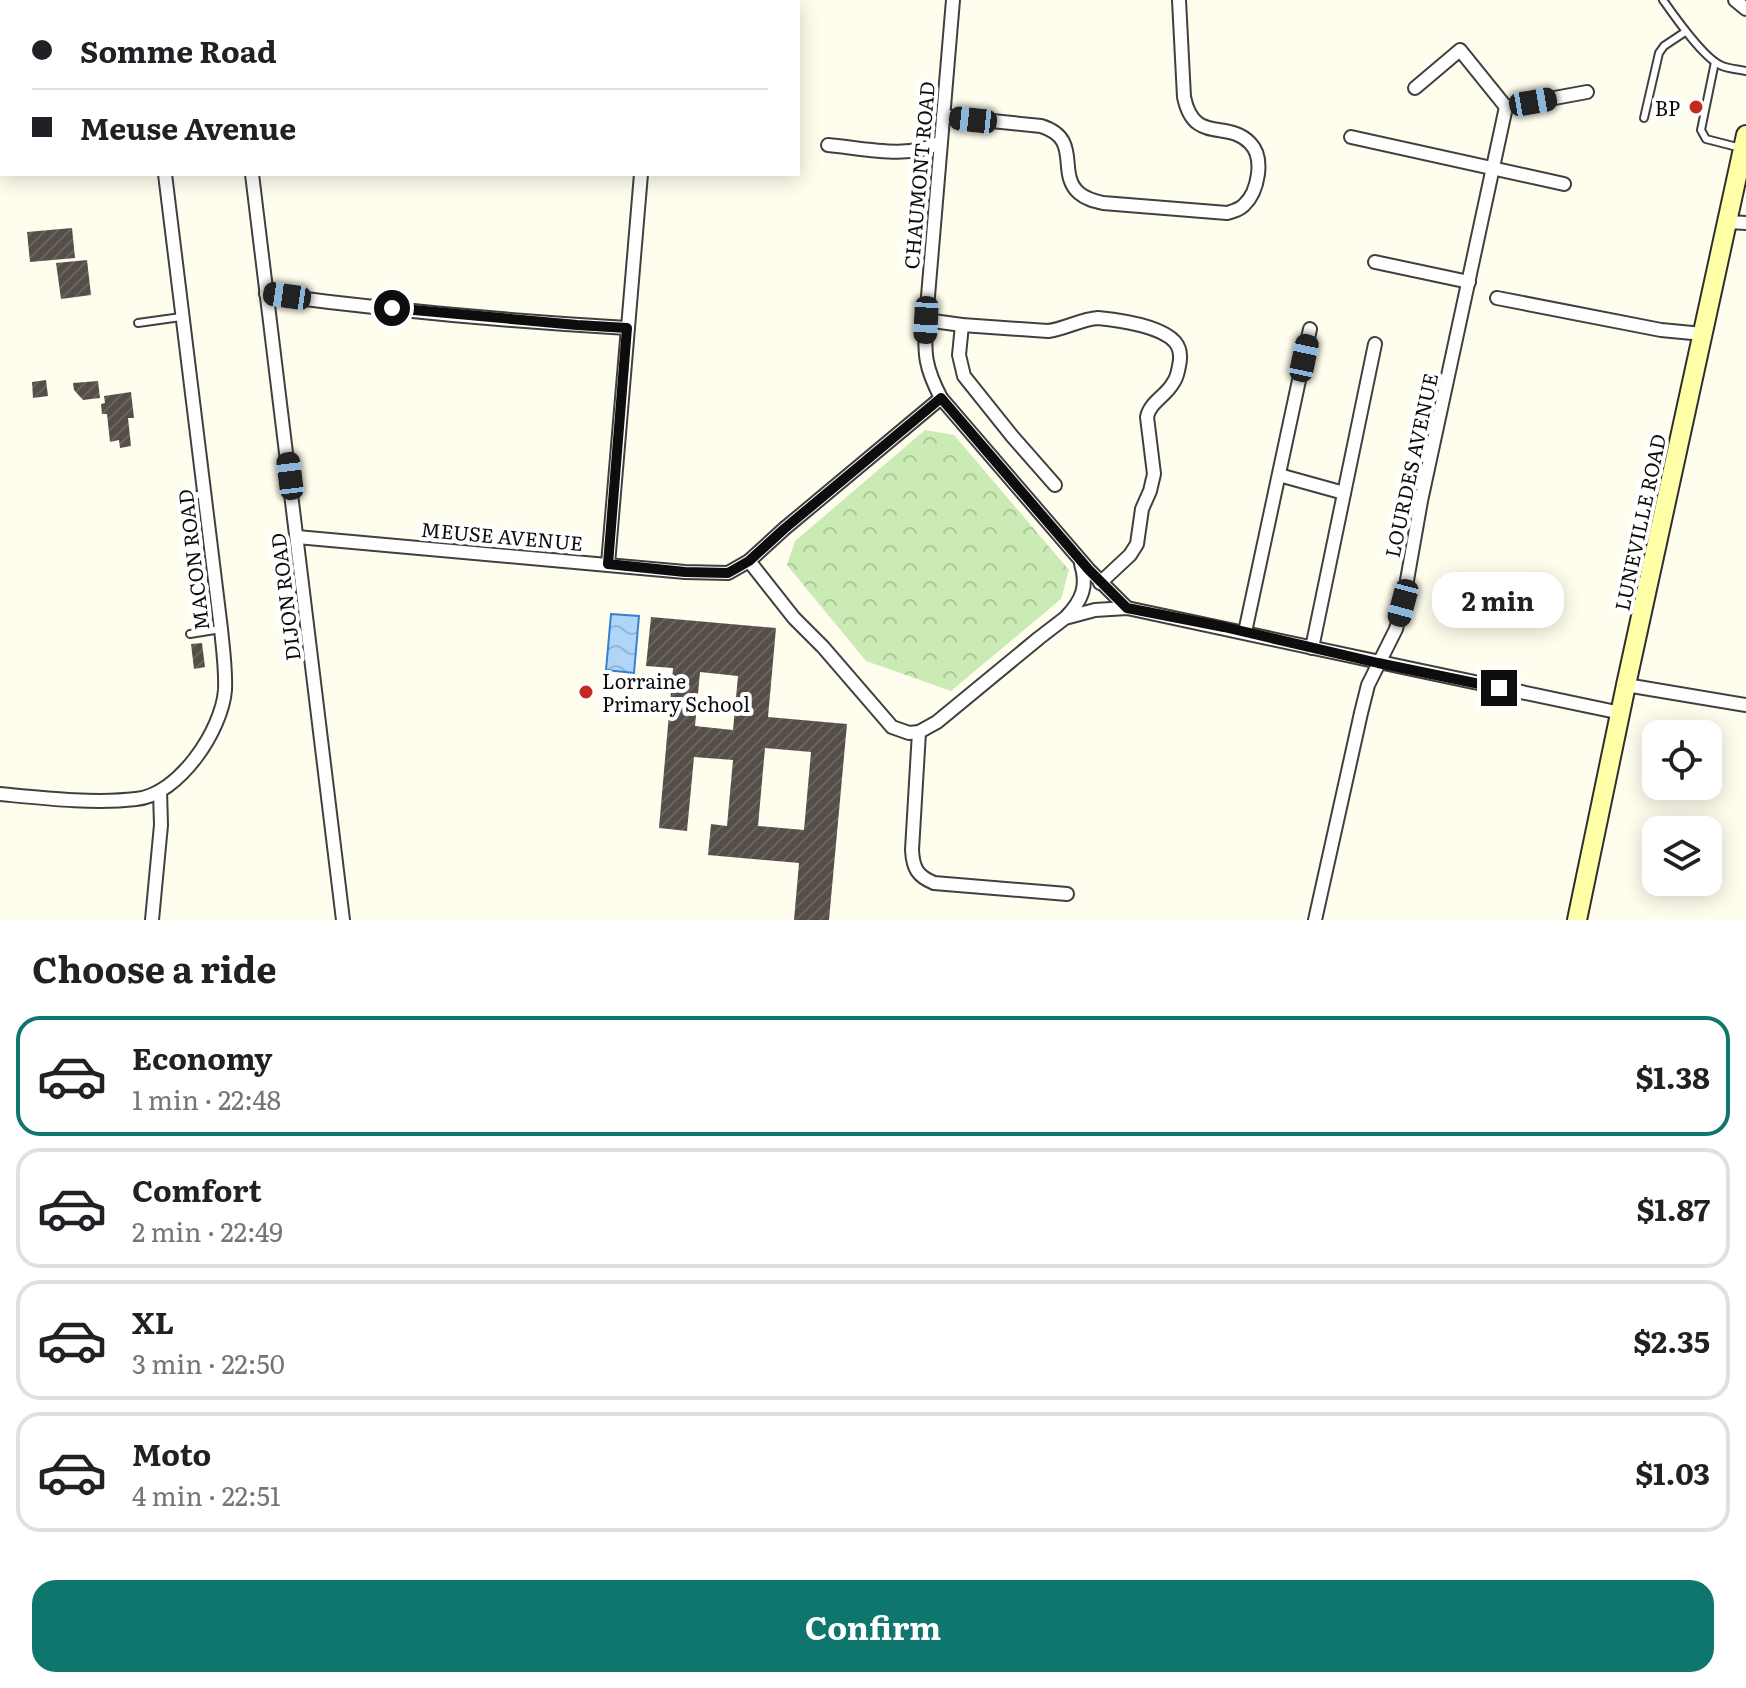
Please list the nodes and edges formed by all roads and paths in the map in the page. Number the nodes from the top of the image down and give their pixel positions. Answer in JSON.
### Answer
{"nodes":[{"id":1,"x":953,"y":0,"type":"edge"},
{"id":2,"x":1179,"y":0,"type":"edge"},
{"id":3,"x":1663,"y":0,"type":"edge"},
{"id":4,"x":1735,"y":0,"type":"edge"},
{"id":5,"x":1746,"y":9,"type":"edge"},
{"id":6,"x":1685,"y":32,"type":"junction"},
{"id":7,"x":1715,"y":62,"type":"junction"},
{"id":8,"x":1746,"y":71,"type":"edge"},
{"id":9,"x":1415,"y":88,"type":"dead end"},
{"id":10,"x":1587,"y":92,"type":"dead end"},
{"id":11,"x":1506,"y":107,"type":"junction"},
{"id":12,"x":943,"y":116,"type":"junction"},
{"id":13,"x":1644,"y":118,"type":"dead end"},
{"id":14,"x":1351,"y":137,"type":"dead end"},
{"id":15,"x":941,"y":142,"type":"junction"},
{"id":16,"x":1744,"y":142,"type":"edge"},
{"id":17,"x":828,"y":145,"type":"dead end"},
{"id":18,"x":1494,"y":168,"type":"junction"},
{"id":19,"x":165,"y":176,"type":"edge"},
{"id":20,"x":252,"y":176,"type":"edge"},
{"id":21,"x":641,"y":176,"type":"edge"},
{"id":22,"x":1564,"y":184,"type":"dead end"},
{"id":23,"x":1737,"y":222,"type":"edge"},
{"id":24,"x":1375,"y":262,"type":"dead end"},
{"id":25,"x":1469,"y":282,"type":"junction"},
{"id":26,"x":266,"y":294,"type":"junction"},
{"id":27,"x":1497,"y":298,"type":"dead end"},
{"id":28,"x":181,"y":317,"type":"junction"},
{"id":29,"x":926,"y":320,"type":"junction"},
{"id":30,"x":138,"y":323,"type":"dead end"},
{"id":31,"x":962,"y":325,"type":"junction"},
{"id":32,"x":627,"y":328,"type":"junction"},
{"id":33,"x":1310,"y":329,"type":"dead end"},
{"id":34,"x":1703,"y":334,"type":"junction"},
{"id":35,"x":1375,"y":344,"type":"dead end"},
{"id":36,"x":941,"y":398,"type":"junction"},
{"id":37,"x":1279,"y":475,"type":"junction"},
{"id":38,"x":1055,"y":485,"type":"dead end"},
{"id":39,"x":1344,"y":493,"type":"junction"},
{"id":40,"x":205,"y":494,"type":"junction"},
{"id":41,"x":184,"y":497,"type":"dead end"},
{"id":42,"x":297,"y":537,"type":"junction"},
{"id":43,"x":1079,"y":558,"type":"junction"},
{"id":44,"x":749,"y":561,"type":"junction"},
{"id":45,"x":608,"y":564,"type":"junction"},
{"id":46,"x":1100,"y":583,"type":"junction"},
{"id":47,"x":1127,"y":608,"type":"junction"},
{"id":48,"x":1065,"y":618,"type":"junction"},
{"id":49,"x":221,"y":629,"type":"junction"},
{"id":50,"x":1245,"y":632,"type":"junction"},
{"id":51,"x":190,"y":634,"type":"dead end"},
{"id":52,"x":1312,"y":648,"type":"junction"},
{"id":53,"x":1378,"y":663,"type":"junction"},
{"id":54,"x":1626,"y":685,"type":"junction"},
{"id":55,"x":1746,"y":705,"type":"edge"},
{"id":56,"x":1621,"y":713,"type":"junction"},
{"id":57,"x":919,"y":732,"type":"junction"},
{"id":58,"x":160,"y":791,"type":"junction"},
{"id":59,"x":0,"y":794,"type":"edge"},
{"id":60,"x":1067,"y":894,"type":"dead end"},
{"id":61,"x":152,"y":920,"type":"edge"},
{"id":62,"x":343,"y":920,"type":"edge"},
{"id":63,"x":1315,"y":920,"type":"edge"},
{"id":64,"x":1577,"y":920,"type":"edge"}],
"edges":[{"from":1,"to":12,"type":"street","name":"CHAUMONT ROAD"},
{"from":2,"to":12,"type":"street"},
{"from":3,"to":6,"type":"lane"},
{"from":4,"to":5,"type":"street"},
{"from":6,"to":7,"type":"lane"},
{"from":6,"to":13,"type":"lane"},
{"from":7,"to":8,"type":"lane"},
{"from":7,"to":16,"type":"lane"},
{"from":9,"to":11,"type":"street"},
{"from":10,"to":11,"type":"street"},
{"from":11,"to":18,"type":"street","name":"LOURDES AVENUE"},
{"from":12,"to":15,"type":"street","name":"CHAUMONT ROAD"},
{"from":14,"to":18,"type":"street"},
{"from":15,"to":17,"type":"street"},
{"from":15,"to":29,"type":"street","name":"CHAUMONT ROAD"},
{"from":16,"to":23,"type":"street","name":"LUNEVILLE ROAD"},
{"from":18,"to":22,"type":"street"},
{"from":18,"to":25,"type":"street","name":"LOURDES AVENUE"},
{"from":19,"to":28,"type":"street","name":"MACON ROAD"},
{"from":20,"to":26,"type":"street","name":"DIJON ROAD"},
{"from":21,"to":32,"type":"street"},
{"from":23,"to":34,"type":"street","name":"LUNEVILLE ROAD"},
{"from":24,"to":25,"type":"street"},
{"from":25,"to":53,"type":"street","name":"LOURDES AVENUE"},
{"from":26,"to":32,"type":"street"},
{"from":26,"to":42,"type":"street","name":"DIJON ROAD"},
{"from":27,"to":34,"type":"street"},
{"from":28,"to":30,"type":"lane"},
{"from":28,"to":40,"type":"street","name":"MACON ROAD"},
{"from":29,"to":31,"type":"street"},
{"from":29,"to":36,"type":"street","name":"CHAUMONT ROAD"},
{"from":31,"to":38,"type":"street"},
{"from":31,"to":46,"type":"street"},
{"from":32,"to":45,"type":"street"},
{"from":33,"to":37,"type":"street"},
{"from":34,"to":54,"type":"street","name":"LUNEVILLE ROAD"},
{"from":35,"to":39,"type":"street"},
{"from":36,"to":43,"type":"street"},
{"from":36,"to":44,"type":"street","name":"MEUSE AVENUE"},
{"from":37,"to":39,"type":"street"},
{"from":37,"to":50,"type":"street"},
{"from":39,"to":52,"type":"street"},
{"from":40,"to":41,"type":"lane"},
{"from":40,"to":49,"type":"street","name":"MACON ROAD"},
{"from":42,"to":45,"type":"street","name":"MEUSE AVENUE"},
{"from":42,"to":62,"type":"street","name":"DIJON ROAD"},
{"from":43,"to":46,"type":"street"},
{"from":43,"to":48,"type":"street"},
{"from":44,"to":45,"type":"street","name":"MEUSE AVENUE"},
{"from":44,"to":57,"type":"street"},
{"from":46,"to":47,"type":"street"},
{"from":47,"to":48,"type":"street"},
{"from":47,"to":50,"type":"street"},
{"from":48,"to":57,"type":"street"},
{"from":49,"to":51,"type":"lane"},
{"from":49,"to":58,"type":"street","name":"MACON ROAD"},
{"from":50,"to":52,"type":"street"},
{"from":52,"to":53,"type":"street"},
{"from":53,"to":56,"type":"street"},
{"from":53,"to":63,"type":"street","name":"LOURDES AVENUE"},
{"from":54,"to":55,"type":"street"},
{"from":54,"to":56,"type":"street","name":"LUNEVILLE ROAD"},
{"from":56,"to":64,"type":"street","name":"LUNEVILLE ROAD"},
{"from":57,"to":60,"type":"street"},
{"from":58,"to":59,"type":"street"},
{"from":58,"to":61,"type":"street"}]}
